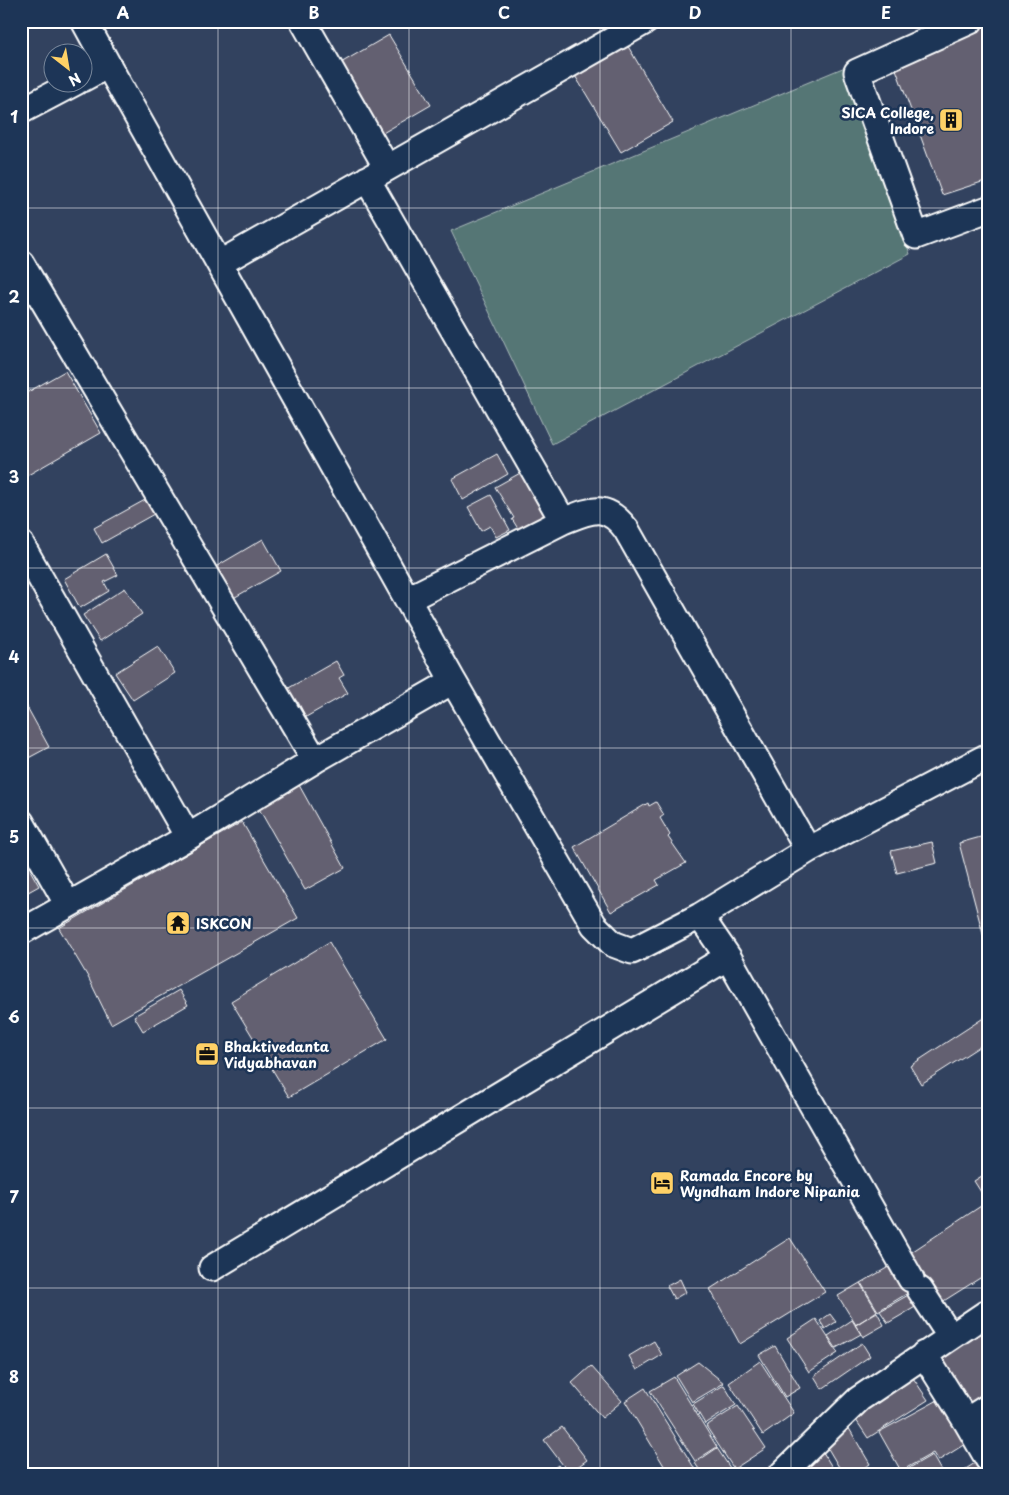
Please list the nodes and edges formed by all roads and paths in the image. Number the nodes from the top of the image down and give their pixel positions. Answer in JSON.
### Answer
{"nodes":[{"id":1,"x":84,"y":21,"type":"edge"},
{"id":2,"x":303,"y":21,"type":"edge"},
{"id":3,"x":646,"y":21,"type":"edge"},
{"id":4,"x":970,"y":21,"type":"edge"},
{"id":5,"x":108,"y":65,"type":"junction"},
{"id":6,"x":92,"y":74,"type":"edge"},
{"id":7,"x":57,"y":92,"type":"edge"},
{"id":8,"x":21,"y":111,"type":"edge"},
{"id":9,"x":377,"y":174,"type":"junction"},
{"id":10,"x":988,"y":209,"type":"edge"},
{"id":11,"x":220,"y":262,"type":"junction"},
{"id":12,"x":21,"y":263,"type":"edge"},
{"id":13,"x":563,"y":521,"type":"junction"},
{"id":14,"x":21,"y":544,"type":"edge"},
{"id":15,"x":408,"y":599,"type":"junction"},
{"id":16,"x":453,"y":681,"type":"junction"},
{"id":17,"x":988,"y":756,"type":"edge"},
{"id":18,"x":315,"y":760,"type":"junction"},
{"id":19,"x":21,"y":822,"type":"edge"},
{"id":20,"x":188,"y":838,"type":"junction"},
{"id":21,"x":808,"y":850,"type":"junction"},
{"id":22,"x":68,"y":905,"type":"junction"},
{"id":23,"x":700,"y":916,"type":"junction"},
{"id":24,"x":21,"y":932,"type":"edge"},
{"id":25,"x":728,"y":957,"type":"junction"},
{"id":26,"x":212,"y":1268,"type":"dead end"},
{"id":27,"x":988,"y":1312,"type":"edge"},
{"id":28,"x":950,"y":1336,"type":"junction"},
{"id":29,"x":924,"y":1354,"type":"junction"},
{"id":30,"x":988,"y":1407,"type":"edge"},
{"id":31,"x":966,"y":1421,"type":"junction"},
{"id":32,"x":988,"y":1459,"type":"edge"},
{"id":33,"x":782,"y":1474,"type":"edge"}],
"edges":[{"from":1,"to":5,"type":"street"},
{"from":2,"to":9,"type":"street"},
{"from":3,"to":9,"type":"street"},
{"from":4,"to":10,"type":"street"},
{"from":5,"to":6,"type":"street"},
{"from":5,"to":11,"type":"street"},
{"from":7,"to":8,"type":"street"},
{"from":9,"to":11,"type":"street"},
{"from":9,"to":13,"type":"street"},
{"from":11,"to":15,"type":"street"},
{"from":12,"to":18,"type":"street"},
{"from":13,"to":15,"type":"street"},
{"from":13,"to":21,"type":"street"},
{"from":14,"to":20,"type":"street"},
{"from":15,"to":16,"type":"street"},
{"from":16,"to":18,"type":"street"},
{"from":16,"to":23,"type":"street"},
{"from":17,"to":21,"type":"street"},
{"from":18,"to":20,"type":"street"},
{"from":19,"to":22,"type":"street"},
{"from":20,"to":22,"type":"street"},
{"from":21,"to":23,"type":"street"},
{"from":22,"to":24,"type":"street"},
{"from":23,"to":25,"type":"street"},
{"from":25,"to":26,"type":"street"},
{"from":25,"to":28,"type":"street"},
{"from":27,"to":28,"type":"street"},
{"from":28,"to":29,"type":"street"},
{"from":29,"to":31,"type":"street"},
{"from":29,"to":33,"type":"street"},
{"from":30,"to":31,"type":"street"},
{"from":31,"to":32,"type":"street"}]}
